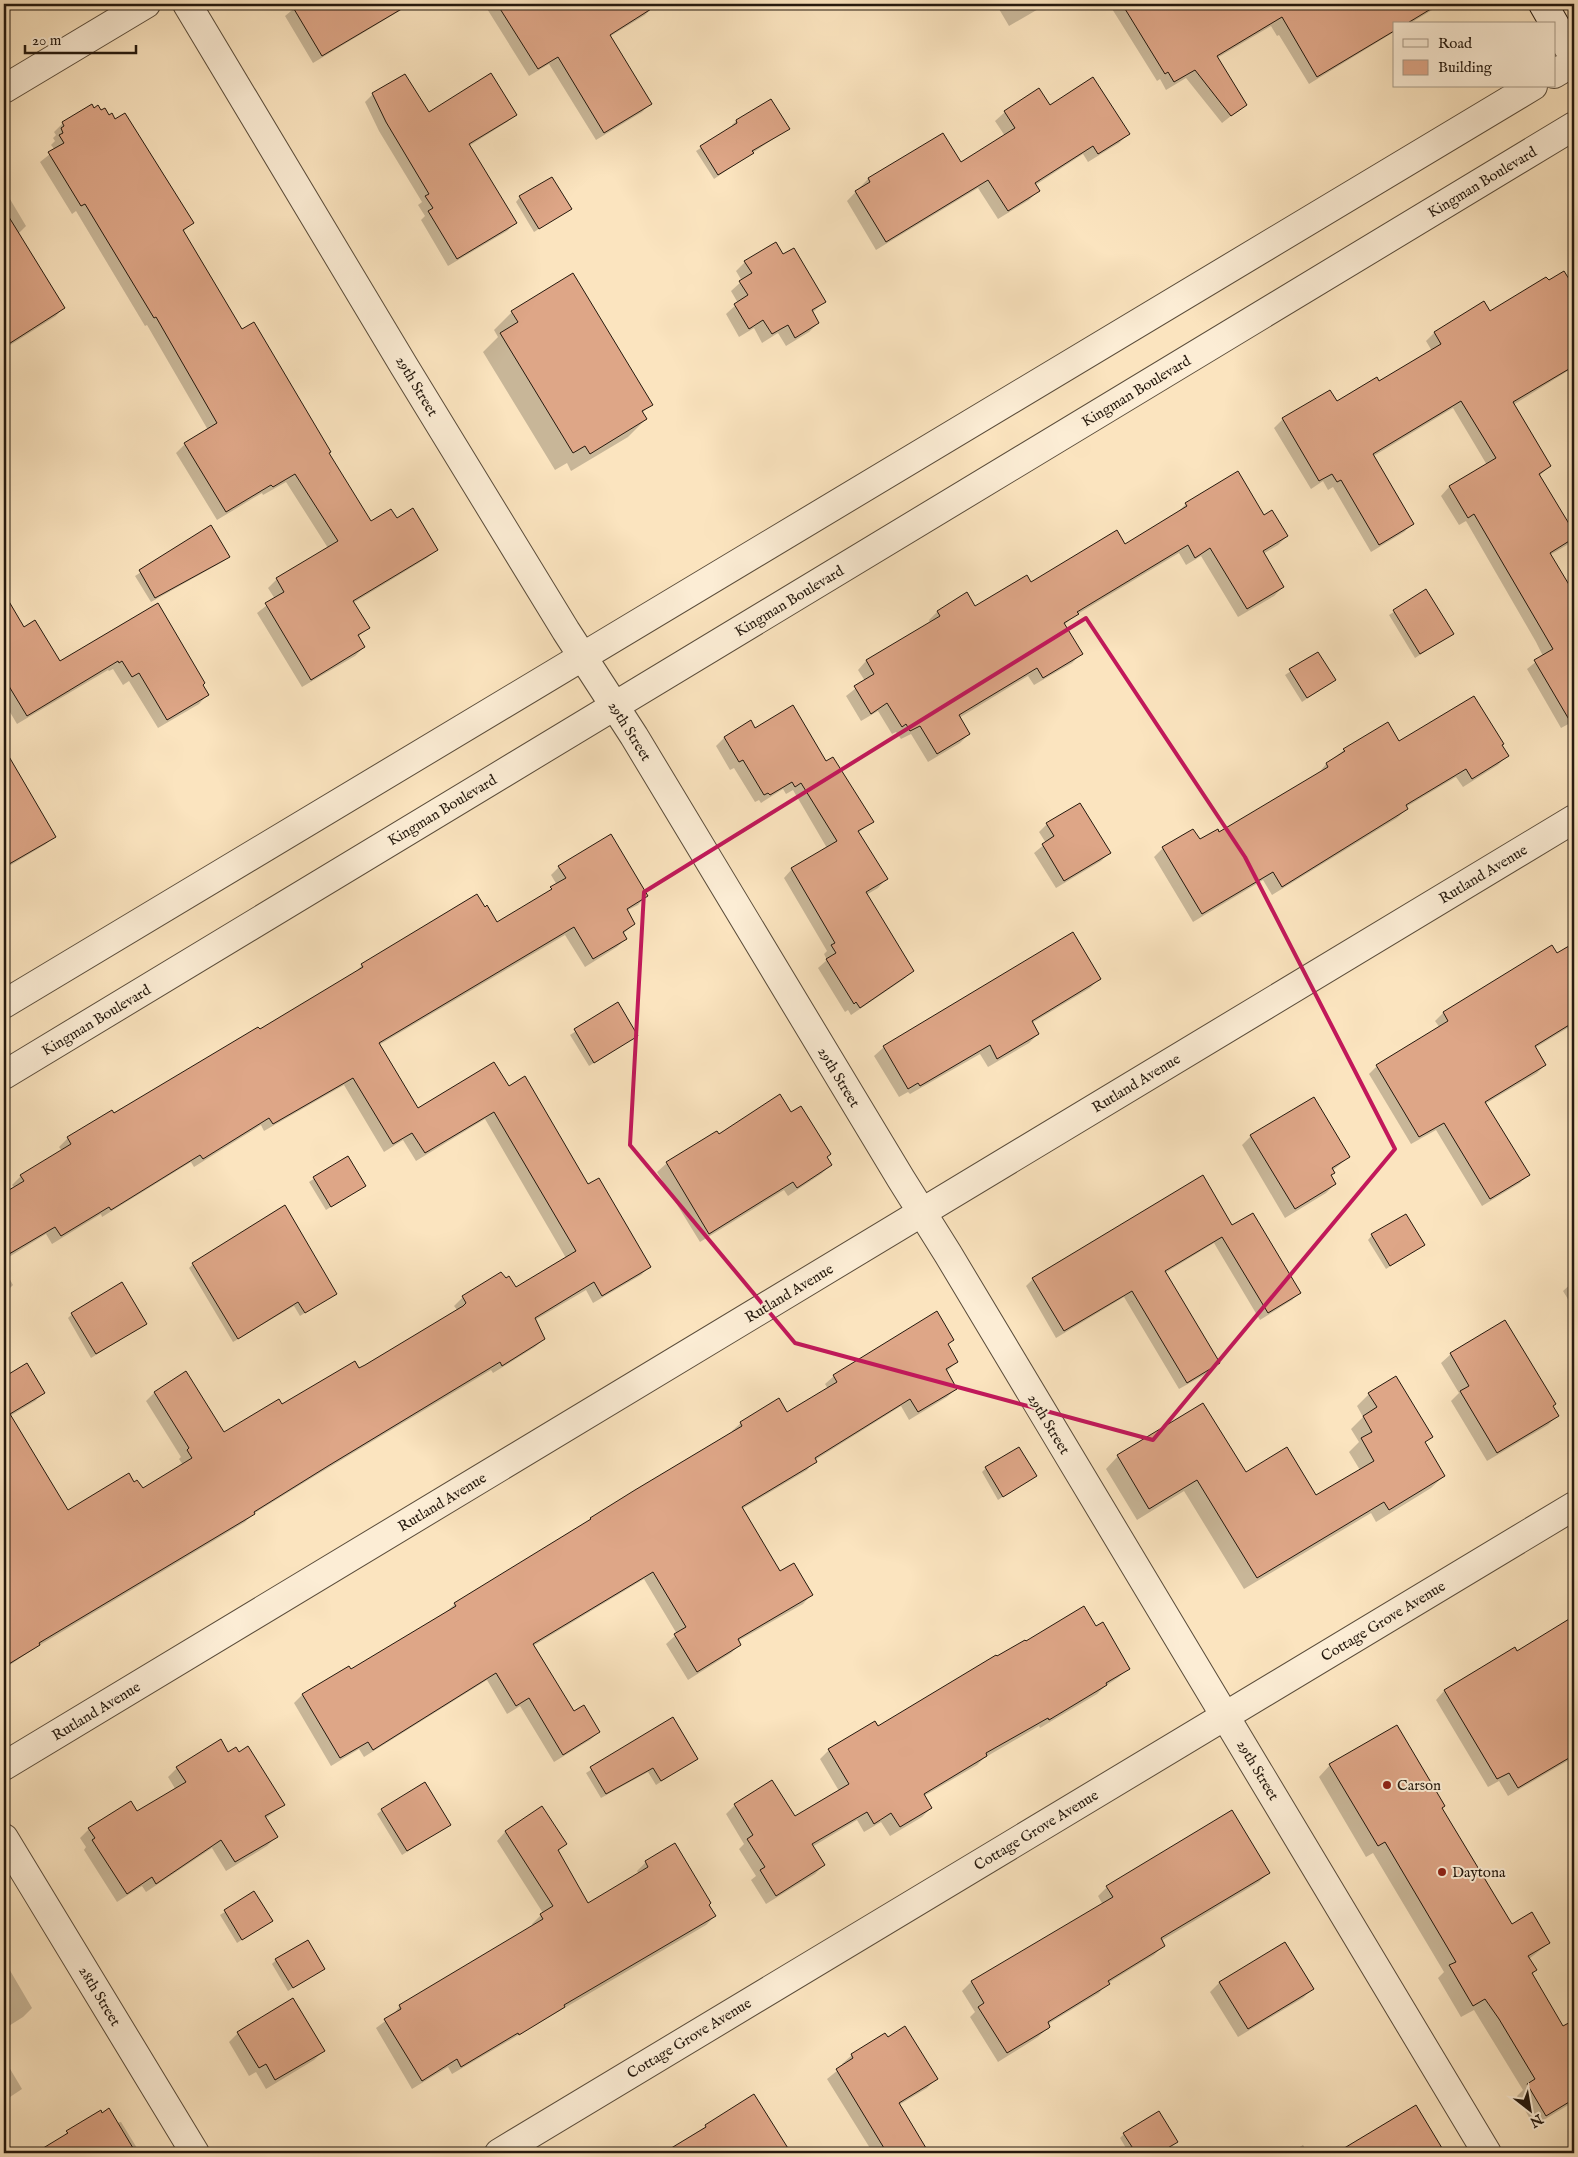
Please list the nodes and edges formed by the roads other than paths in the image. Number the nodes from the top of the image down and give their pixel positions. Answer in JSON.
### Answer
{"nodes":[{"id":1,"x":146,"y":4,"type":"edge"},
{"id":2,"x":187,"y":4,"type":"edge"},
{"id":3,"x":1543,"y":4,"type":"edge"},
{"id":4,"x":1553,"y":22,"type":"edge"},
{"id":5,"x":1556,"y":27,"type":"edge"},
{"id":6,"x":1574,"y":58,"type":"edge"},
{"id":7,"x":1574,"y":62,"type":"edge"},
{"id":8,"x":1556,"y":73,"type":"edge"},
{"id":9,"x":1530,"y":88,"type":"edge"},
{"id":10,"x":4,"y":89,"type":"edge"},
{"id":11,"x":1574,"y":126,"type":"edge"},
{"id":12,"x":582,"y":657,"type":"junction"},
{"id":13,"x":614,"y":706,"type":"junction"},
{"id":14,"x":1574,"y":819,"type":"edge"},
{"id":15,"x":4,"y":1004,"type":"edge"},
{"id":16,"x":4,"y":1075,"type":"edge"},
{"id":17,"x":922,"y":1213,"type":"junction"},
{"id":18,"x":1574,"y":1506,"type":"edge"},
{"id":19,"x":1226,"y":1716,"type":"junction"},
{"id":20,"x":4,"y":1766,"type":"edge"},
{"id":21,"x":4,"y":1838,"type":"edge"},
{"id":22,"x":195,"y":2153,"type":"edge"},
{"id":23,"x":499,"y":2153,"type":"edge"},
{"id":24,"x":1487,"y":2153,"type":"edge"}],
"edges":[{"from":1,"to":10,"type":"street"},
{"from":2,"to":12,"type":"street","name":"29th Street"},
{"from":3,"to":4,"type":"street"},
{"from":5,"to":6,"type":"street"},
{"from":7,"to":8,"type":"street"},
{"from":9,"to":12,"type":"street"},
{"from":11,"to":13,"type":"street","name":"Kingman Boulevard"},
{"from":12,"to":13,"type":"street","name":"29th Street"},
{"from":12,"to":15,"type":"street"},
{"from":13,"to":16,"type":"street","name":"Kingman Boulevard"},
{"from":13,"to":17,"type":"street","name":"29th Street"},
{"from":14,"to":17,"type":"street","name":"Rutland Avenue"},
{"from":17,"to":19,"type":"street","name":"29th Street"},
{"from":17,"to":20,"type":"street","name":"Rutland Avenue"},
{"from":18,"to":19,"type":"street","name":"Cottage Grove Avenue"},
{"from":19,"to":23,"type":"street","name":"Cottage Grove Avenue"},
{"from":19,"to":24,"type":"street","name":"29th Street"},
{"from":21,"to":22,"type":"street","name":"28th Street"}]}
